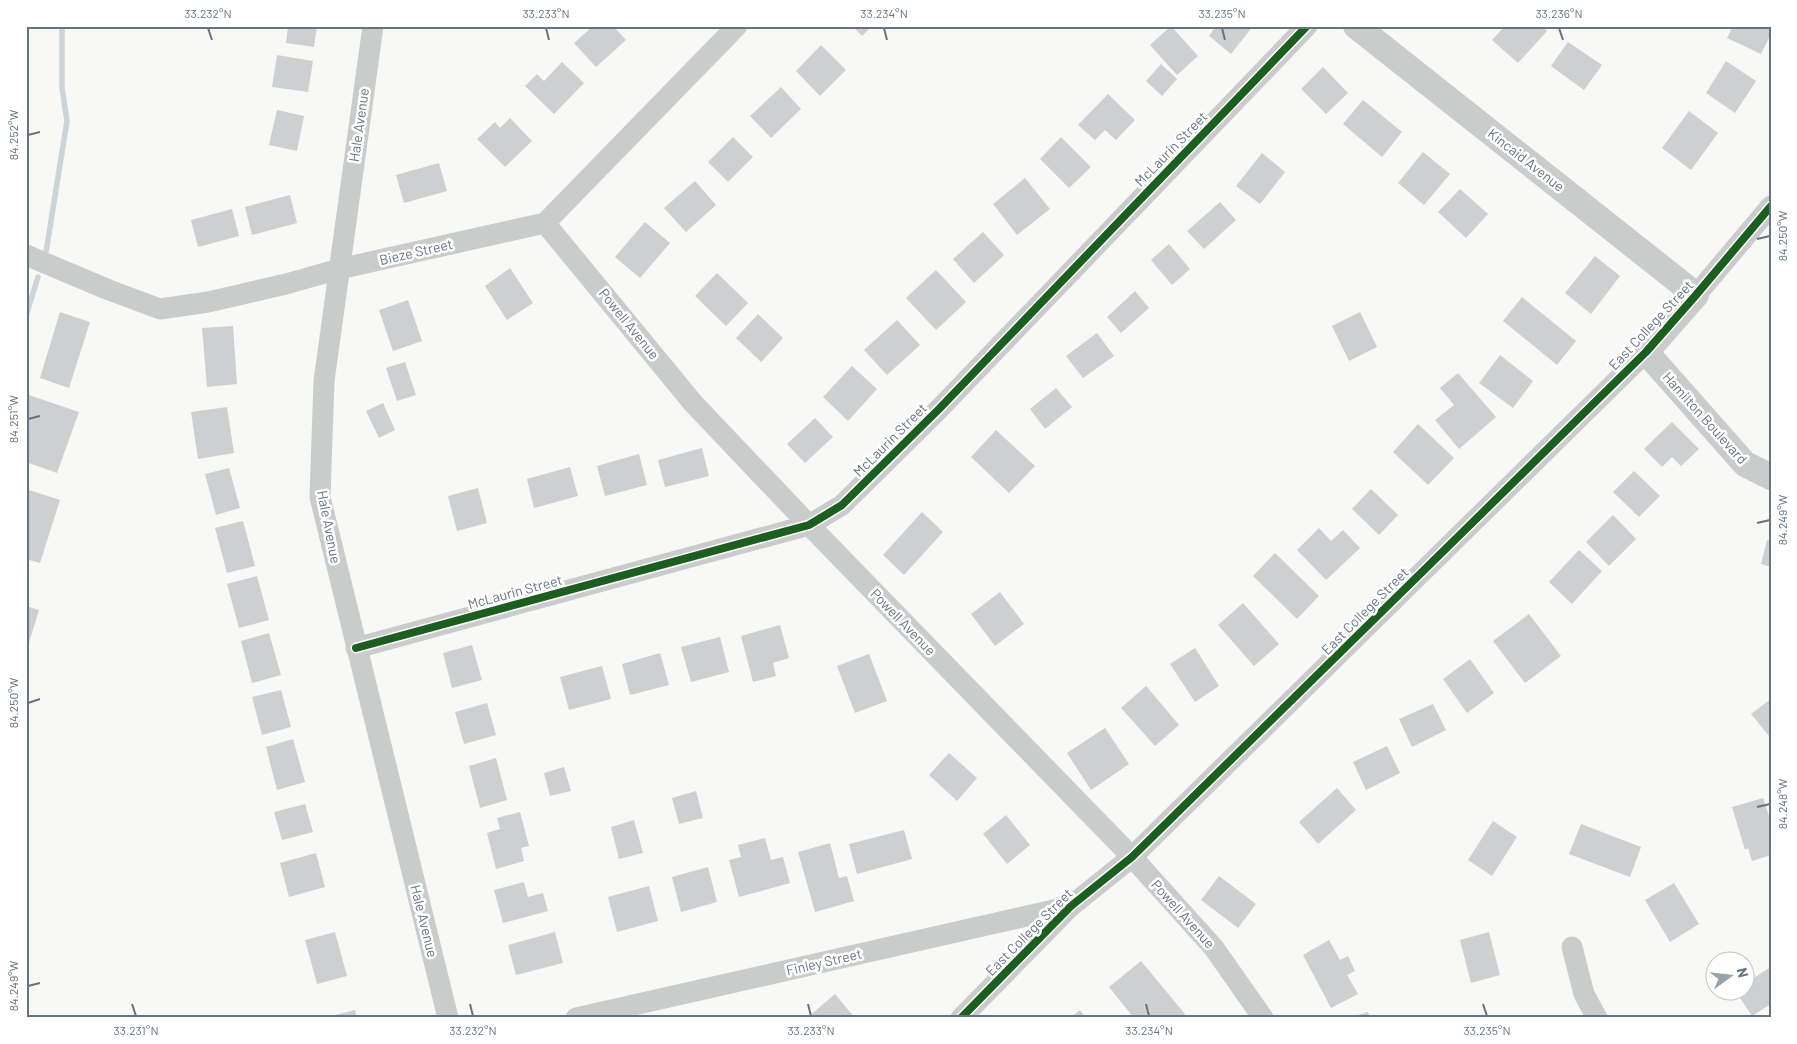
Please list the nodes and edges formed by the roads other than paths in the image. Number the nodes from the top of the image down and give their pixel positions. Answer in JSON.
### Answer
{"nodes":[{"id":1,"x":373,"y":26,"type":"edge"},
{"id":2,"x":736,"y":26,"type":"edge"},
{"id":3,"x":1307,"y":26,"type":"edge"},
{"id":4,"x":1356,"y":26,"type":"edge"},
{"id":5,"x":1771,"y":206,"type":"edge"},
{"id":6,"x":546,"y":223,"type":"junction"},
{"id":7,"x":26,"y":254,"type":"edge"},
{"id":8,"x":339,"y":269,"type":"junction"},
{"id":9,"x":1696,"y":295,"type":"junction"},
{"id":10,"x":1646,"y":352,"type":"junction"},
{"id":11,"x":1771,"y":477,"type":"edge"},
{"id":12,"x":809,"y":525,"type":"junction"},
{"id":13,"x":356,"y":648,"type":"junction"},
{"id":14,"x":1132,"y":857,"type":"junction"},
{"id":15,"x":1071,"y":906,"type":"junction"},
{"id":16,"x":1572,"y":947,"type":"dead end"},
{"id":17,"x":448,"y":1018,"type":"edge"},
{"id":18,"x":576,"y":1018,"type":"edge"},
{"id":19,"x":961,"y":1018,"type":"edge"},
{"id":20,"x":1263,"y":1018,"type":"edge"},
{"id":21,"x":1597,"y":1018,"type":"edge"}],
"edges":[{"from":1,"to":8,"type":"street","name":"Hale Avenue"},
{"from":2,"to":6,"type":"street"},
{"from":3,"to":12,"type":"street","name":"McLaurin Street"},
{"from":4,"to":9,"type":"street","name":"Kincaid Avenue"},
{"from":5,"to":9,"type":"street","name":"East College Street"},
{"from":6,"to":8,"type":"street","name":"Bieze Street"},
{"from":6,"to":12,"type":"street","name":"Powell Avenue"},
{"from":7,"to":8,"type":"street","name":"Bieze Street"},
{"from":8,"to":13,"type":"street","name":"Hale Avenue"},
{"from":9,"to":10,"type":"street","name":"East College Street"},
{"from":10,"to":11,"type":"street","name":"Hamilton Boulevard"},
{"from":10,"to":14,"type":"street","name":"East College Street"},
{"from":12,"to":13,"type":"street","name":"McLaurin Street"},
{"from":12,"to":14,"type":"street","name":"Powell Avenue"},
{"from":13,"to":17,"type":"street","name":"Hale Avenue"},
{"from":14,"to":15,"type":"street","name":"East College Street"},
{"from":14,"to":20,"type":"street","name":"Powell Avenue"},
{"from":15,"to":18,"type":"street","name":"Finley Street"},
{"from":15,"to":19,"type":"street","name":"East College Street"},
{"from":16,"to":21,"type":"street"}]}
